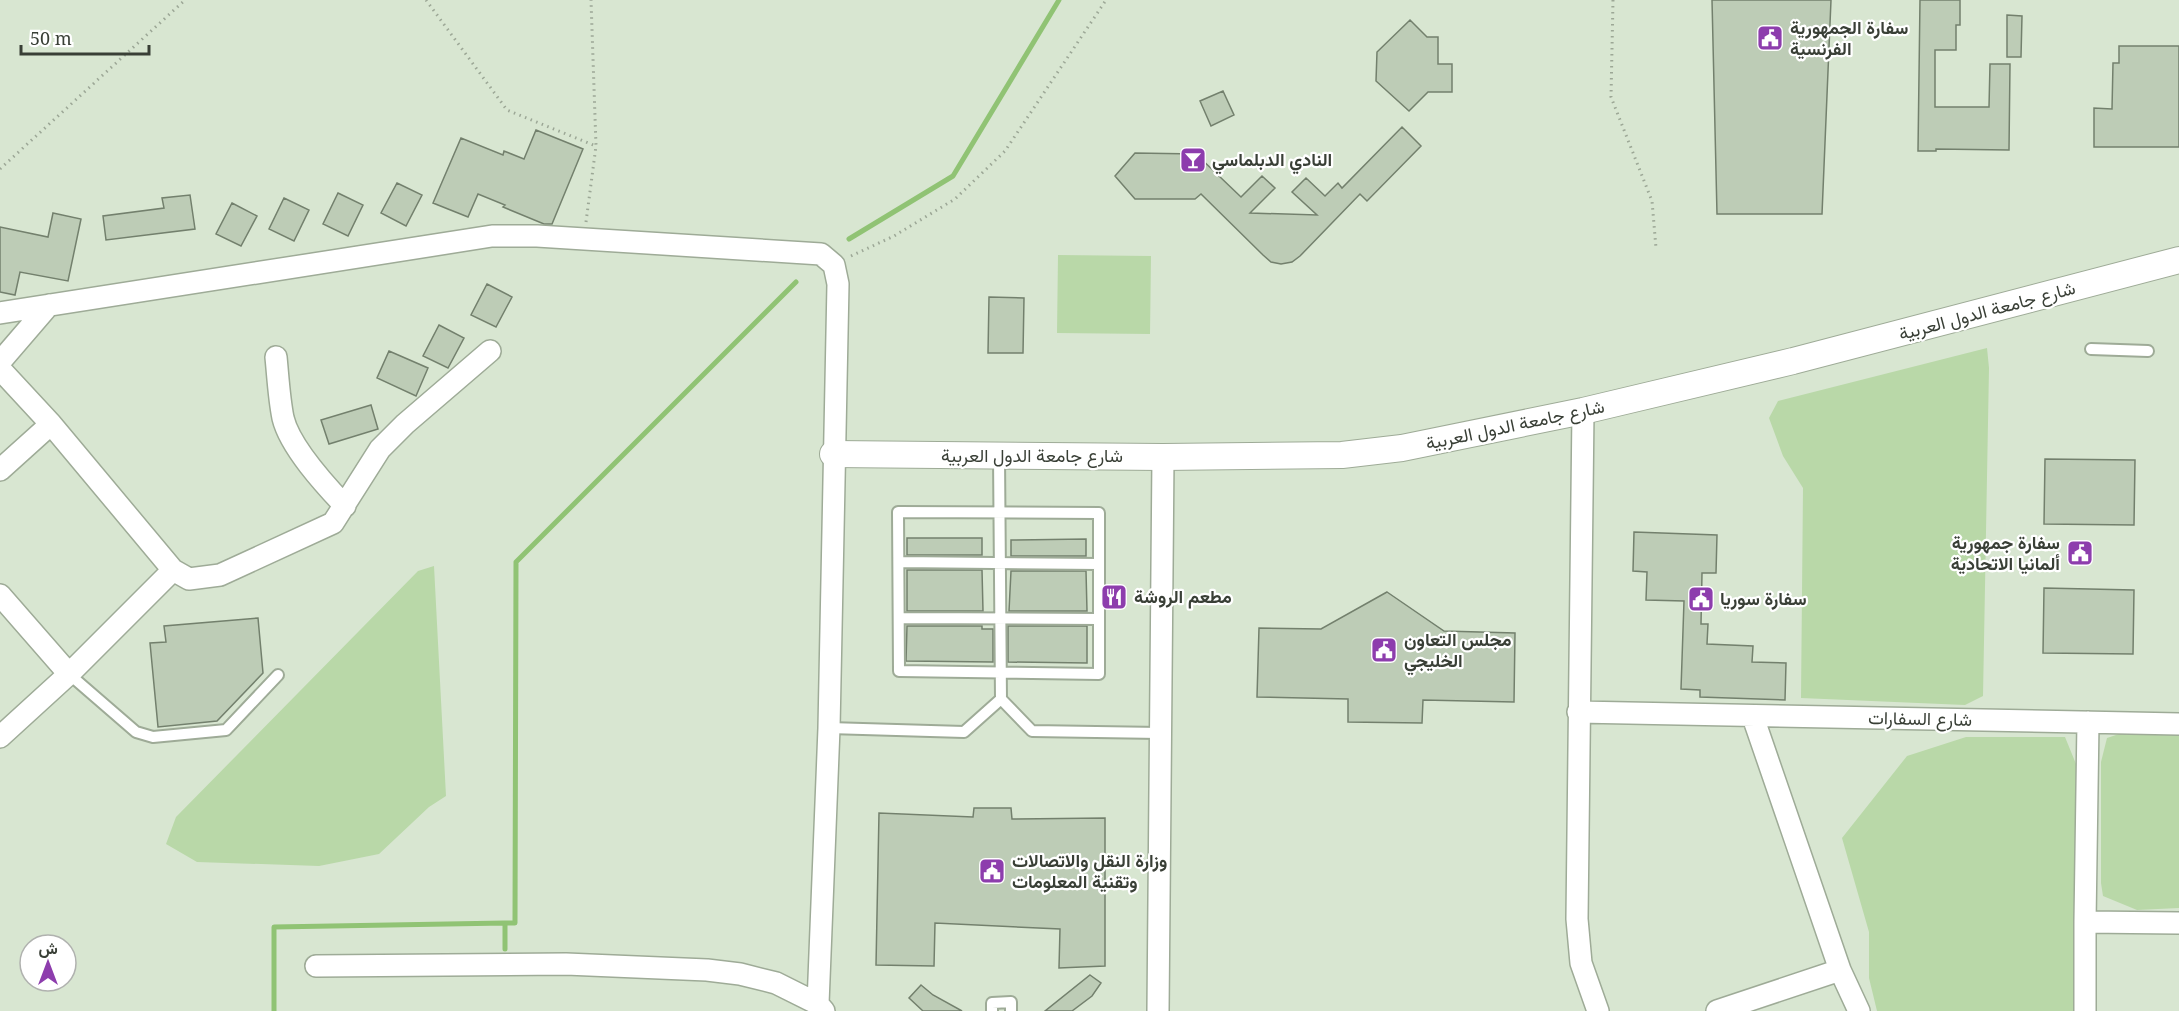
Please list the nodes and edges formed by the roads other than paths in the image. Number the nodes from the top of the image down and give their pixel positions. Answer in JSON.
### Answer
{"nodes":[{"id":1,"x":2179,"y":260,"type":"edge"},
{"id":2,"x":49,"y":305,"type":"junction"},
{"id":3,"x":0,"y":313,"type":"edge"},
{"id":4,"x":2091,"y":349,"type":"dead end"},
{"id":5,"x":490,"y":351,"type":"dead end"},
{"id":6,"x":2148,"y":351,"type":"dead end"},
{"id":7,"x":276,"y":357,"type":"dead end"},
{"id":8,"x":0,"y":362,"type":"edge"},
{"id":9,"x":0,"y":369,"type":"edge"},
{"id":10,"x":1583,"y":411,"type":"junction"},
{"id":11,"x":51,"y":424,"type":"junction"},
{"id":12,"x":833,"y":454,"type":"junction"},
{"id":13,"x":999,"y":456,"type":"junction"},
{"id":14,"x":1162,"y":457,"type":"junction"},
{"id":15,"x":0,"y":470,"type":"edge"},
{"id":16,"x":345,"y":506,"type":"junction"},
{"id":17,"x":999,"y":512,"type":"junction"},
{"id":18,"x":899,"y":562,"type":"junction"},
{"id":19,"x":1000,"y":563,"type":"junction"},
{"id":20,"x":1099,"y":564,"type":"junction"},
{"id":21,"x":173,"y":570,"type":"junction"},
{"id":22,"x":0,"y":595,"type":"edge"},
{"id":23,"x":899,"y":618,"type":"junction"},
{"id":24,"x":1000,"y":619,"type":"junction"},
{"id":25,"x":1099,"y":619,"type":"junction"},
{"id":26,"x":1000,"y":672,"type":"junction"},
{"id":27,"x":69,"y":674,"type":"junction"},
{"id":28,"x":278,"y":675,"type":"dead end"},
{"id":29,"x":1001,"y":699,"type":"junction"},
{"id":30,"x":1578,"y":712,"type":"junction"},
{"id":31,"x":1753,"y":717,"type":"junction"},
{"id":32,"x":2088,"y":722,"type":"junction"},
{"id":33,"x":2179,"y":724,"type":"edge"},
{"id":34,"x":829,"y":728,"type":"junction"},
{"id":35,"x":1160,"y":733,"type":"junction"},
{"id":36,"x":0,"y":736,"type":"edge"},
{"id":37,"x":2085,"y":922,"type":"junction"},
{"id":38,"x":2179,"y":923,"type":"edge"},
{"id":39,"x":316,"y":966,"type":"dead end"},
{"id":40,"x":1840,"y":970,"type":"junction"},
{"id":41,"x":821,"y":1007,"type":"edge"},
{"id":42,"x":1730,"y":1009,"type":"edge"},
{"id":43,"x":992,"y":1011,"type":"edge"},
{"id":44,"x":1011,"y":1011,"type":"edge"},
{"id":45,"x":1158,"y":1011,"type":"edge"},
{"id":46,"x":1598,"y":1011,"type":"edge"},
{"id":47,"x":1859,"y":1011,"type":"edge"},
{"id":48,"x":2085,"y":1011,"type":"edge"}],
"edges":[{"from":1,"to":10,"type":"street","name":"شارع جامعة الدول العربية"},
{"from":2,"to":3,"type":"street"},
{"from":2,"to":8,"type":"street"},
{"from":2,"to":12,"type":"street"},
{"from":4,"to":6,"type":"lane"},
{"from":5,"to":16,"type":"street"},
{"from":7,"to":16,"type":"street"},
{"from":9,"to":11,"type":"street"},
{"from":10,"to":14,"type":"street","name":"شارع جامعة الدول العربية"},
{"from":10,"to":30,"type":"street"},
{"from":11,"to":15,"type":"street"},
{"from":11,"to":21,"type":"street"},
{"from":12,"to":13,"type":"street","name":"شارع جامعة الدول العربية"},
{"from":12,"to":34,"type":"street"},
{"from":13,"to":14,"type":"street","name":"شارع جامعة الدول العربية"},
{"from":13,"to":17,"type":"lane"},
{"from":14,"to":35,"type":"street"},
{"from":16,"to":21,"type":"street"},
{"from":17,"to":18,"type":"lane"},
{"from":17,"to":19,"type":"lane"},
{"from":17,"to":20,"type":"lane"},
{"from":18,"to":19,"type":"lane"},
{"from":18,"to":23,"type":"lane"},
{"from":19,"to":20,"type":"lane"},
{"from":19,"to":24,"type":"lane"},
{"from":20,"to":25,"type":"lane"},
{"from":21,"to":27,"type":"street"},
{"from":22,"to":27,"type":"street"},
{"from":23,"to":24,"type":"lane"},
{"from":23,"to":26,"type":"lane"},
{"from":24,"to":25,"type":"lane"},
{"from":24,"to":26,"type":"lane"},
{"from":25,"to":26,"type":"lane"},
{"from":26,"to":29,"type":"lane"},
{"from":27,"to":28,"type":"lane"},
{"from":27,"to":36,"type":"street"},
{"from":29,"to":34,"type":"lane"},
{"from":29,"to":35,"type":"lane"},
{"from":30,"to":31,"type":"street","name":"شارع السفارات"},
{"from":30,"to":46,"type":"street"},
{"from":31,"to":32,"type":"street","name":"شارع السفارات"},
{"from":31,"to":40,"type":"street"},
{"from":32,"to":33,"type":"street","name":"شارع السفارات"},
{"from":32,"to":37,"type":"street"},
{"from":34,"to":41,"type":"street"},
{"from":35,"to":45,"type":"street"},
{"from":37,"to":38,"type":"street"},
{"from":37,"to":48,"type":"street"},
{"from":39,"to":41,"type":"street"},
{"from":40,"to":42,"type":"street"},
{"from":40,"to":47,"type":"street"},
{"from":43,"to":44,"type":"lane"}]}
